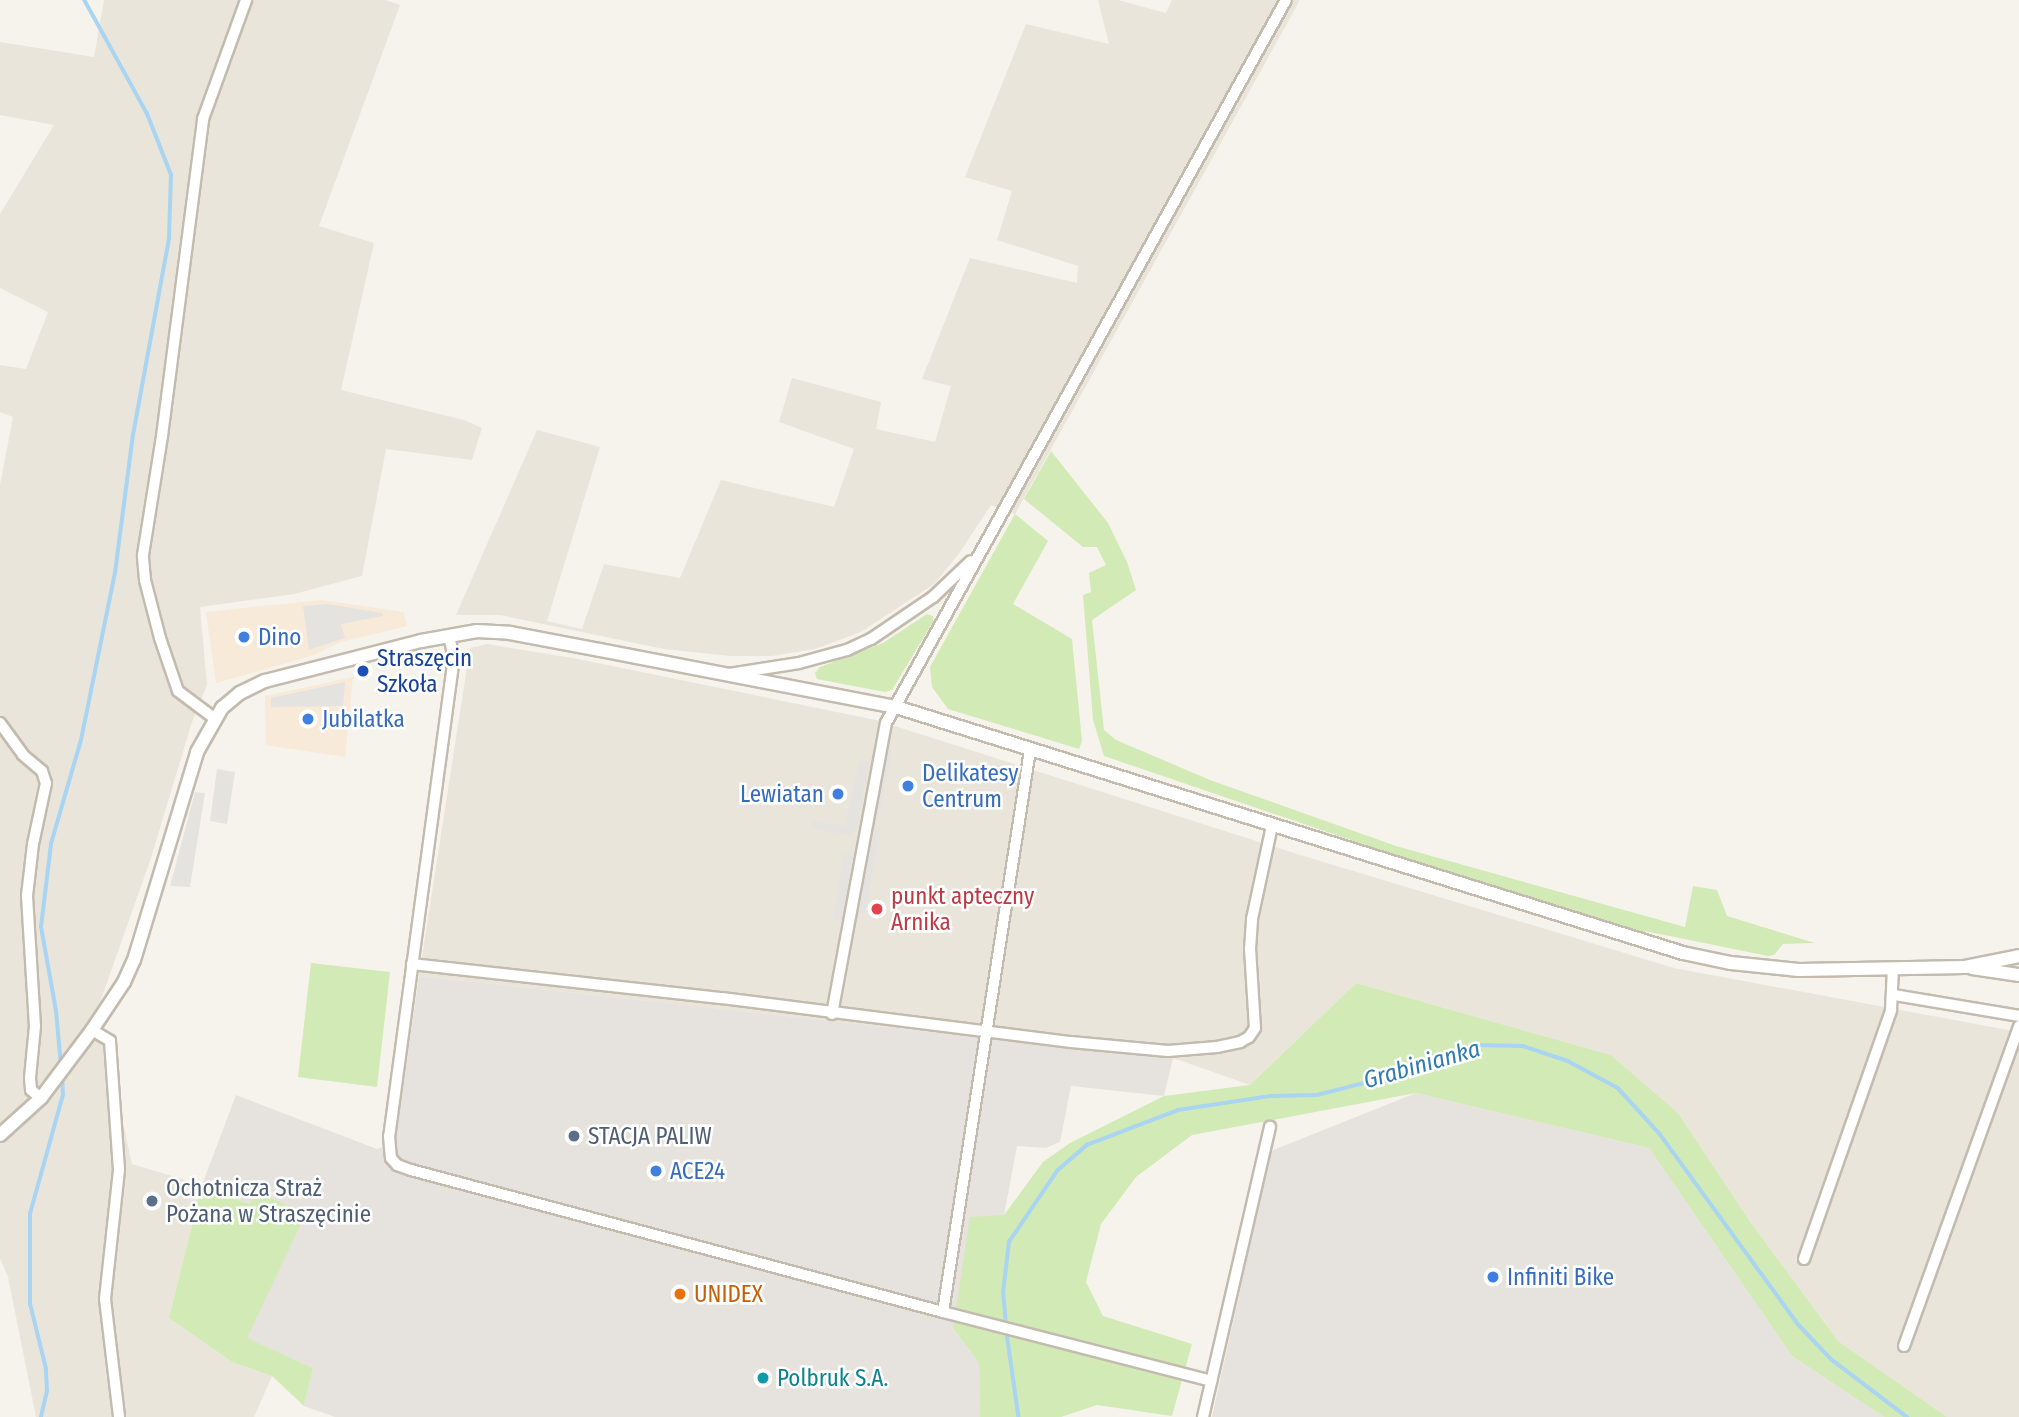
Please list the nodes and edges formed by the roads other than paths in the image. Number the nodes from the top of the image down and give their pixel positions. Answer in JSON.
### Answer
{"nodes":[{"id":1,"x":246,"y":0,"type":"edge"},
{"id":2,"x":1286,"y":0,"type":"edge"},
{"id":3,"x":978,"y":554,"type":"junction"},
{"id":4,"x":449,"y":636,"type":"junction"},
{"id":5,"x":727,"y":674,"type":"junction"},
{"id":6,"x":896,"y":708,"type":"junction"},
{"id":7,"x":214,"y":718,"type":"junction"},
{"id":8,"x":0,"y":723,"type":"edge"},
{"id":9,"x":1030,"y":750,"type":"junction"},
{"id":10,"x":1272,"y":826,"type":"junction"},
{"id":11,"x":2019,"y":956,"type":"edge"},
{"id":12,"x":412,"y":964,"type":"junction"},
{"id":13,"x":1965,"y":967,"type":"junction"},
{"id":14,"x":1893,"y":968,"type":"junction"},
{"id":15,"x":2019,"y":975,"type":"edge"},
{"id":16,"x":1894,"y":995,"type":"junction"},
{"id":17,"x":832,"y":1014,"type":"junction"},
{"id":18,"x":2019,"y":1016,"type":"edge"},
{"id":19,"x":2019,"y":1026,"type":"edge"},
{"id":20,"x":987,"y":1031,"type":"junction"},
{"id":21,"x":90,"y":1033,"type":"junction"},
{"id":22,"x":41,"y":1098,"type":"junction"},
{"id":23,"x":1270,"y":1128,"type":"dead end"},
{"id":24,"x":0,"y":1135,"type":"edge"},
{"id":25,"x":1804,"y":1259,"type":"dead end"},
{"id":26,"x":943,"y":1312,"type":"junction"},
{"id":27,"x":1903,"y":1346,"type":"dead end"},
{"id":28,"x":1211,"y":1381,"type":"junction"},
{"id":29,"x":119,"y":1417,"type":"edge"},
{"id":30,"x":1203,"y":1417,"type":"edge"}],
"edges":[{"from":1,"to":7,"type":"street"},
{"from":2,"to":3,"type":"street"},
{"from":3,"to":5,"type":"street"},
{"from":3,"to":6,"type":"street"},
{"from":4,"to":5,"type":"street"},
{"from":4,"to":7,"type":"street"},
{"from":4,"to":12,"type":"street"},
{"from":5,"to":6,"type":"street"},
{"from":6,"to":9,"type":"street"},
{"from":6,"to":17,"type":"street"},
{"from":7,"to":21,"type":"street"},
{"from":8,"to":22,"type":"street"},
{"from":9,"to":10,"type":"street"},
{"from":9,"to":20,"type":"street"},
{"from":10,"to":14,"type":"street"},
{"from":10,"to":20,"type":"street"},
{"from":11,"to":13,"type":"street"},
{"from":12,"to":17,"type":"street"},
{"from":12,"to":26,"type":"street"},
{"from":13,"to":14,"type":"street"},
{"from":13,"to":15,"type":"street"},
{"from":14,"to":16,"type":"street"},
{"from":16,"to":18,"type":"street"},
{"from":16,"to":25,"type":"street"},
{"from":17,"to":20,"type":"street"},
{"from":19,"to":27,"type":"street"},
{"from":20,"to":26,"type":"street"},
{"from":21,"to":22,"type":"street"},
{"from":21,"to":29,"type":"street"},
{"from":22,"to":24,"type":"street"},
{"from":23,"to":28,"type":"street"},
{"from":26,"to":28,"type":"street"},
{"from":28,"to":30,"type":"street"}]}
